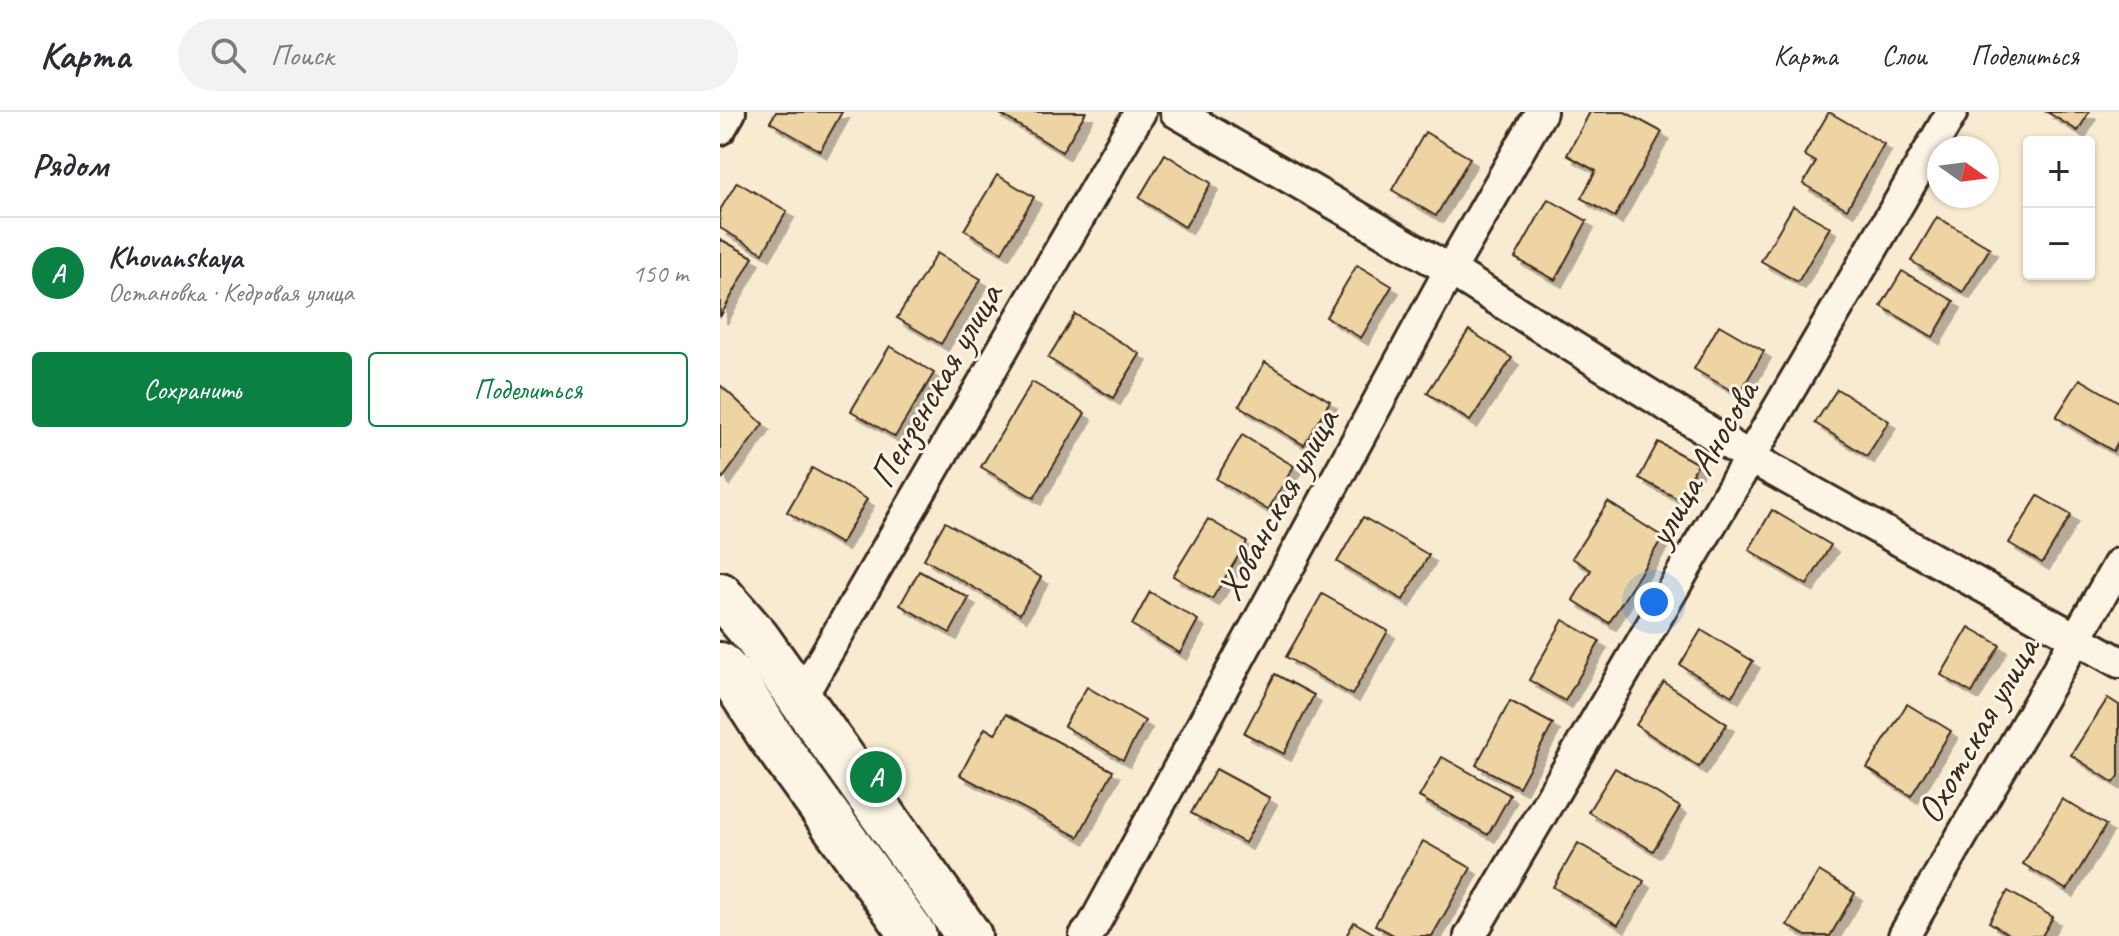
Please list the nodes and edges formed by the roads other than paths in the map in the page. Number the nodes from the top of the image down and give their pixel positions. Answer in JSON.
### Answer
{"nodes":[{"id":1,"x":730,"y":112,"type":"edge"},
{"id":2,"x":1140,"y":112,"type":"edge"},
{"id":3,"x":1176,"y":112,"type":"edge"},
{"id":4,"x":1541,"y":112,"type":"edge"},
{"id":5,"x":1952,"y":112,"type":"edge"},
{"id":6,"x":720,"y":129,"type":"edge"},
{"id":7,"x":1450,"y":270,"type":"junction"},
{"id":8,"x":1751,"y":458,"type":"junction"},
{"id":9,"x":2119,"y":564,"type":"edge"},
{"id":10,"x":720,"y":595,"type":"edge"},
{"id":11,"x":2076,"y":638,"type":"junction"},
{"id":12,"x":2119,"y":662,"type":"edge"},
{"id":13,"x":720,"y":665,"type":"edge"},
{"id":14,"x":800,"y":699,"type":"junction"},
{"id":15,"x":914,"y":936,"type":"edge"},
{"id":16,"x":969,"y":936,"type":"edge"},
{"id":17,"x":1085,"y":936,"type":"edge"},
{"id":18,"x":1470,"y":936,"type":"edge"},
{"id":19,"x":1904,"y":936,"type":"edge"}],
"edges":[{"from":1,"to":6,"type":"street"},
{"from":2,"to":14,"type":"street","name":"Пензенская улица"},
{"from":3,"to":7,"type":"street"},
{"from":4,"to":7,"type":"street","name":"Хованская улица"},
{"from":5,"to":8,"type":"street","name":"улица Аносова"},
{"from":7,"to":8,"type":"street"},
{"from":7,"to":17,"type":"street","name":"Хованская улица"},
{"from":8,"to":11,"type":"street"},
{"from":8,"to":18,"type":"street","name":"улица Аносова"},
{"from":9,"to":11,"type":"street","name":"Охотская улица"},
{"from":10,"to":14,"type":"main road"},
{"from":11,"to":12,"type":"street"},
{"from":11,"to":19,"type":"street","name":"Охотская улица"},
{"from":13,"to":15,"type":"main road"},
{"from":14,"to":16,"type":"main road"}]}
